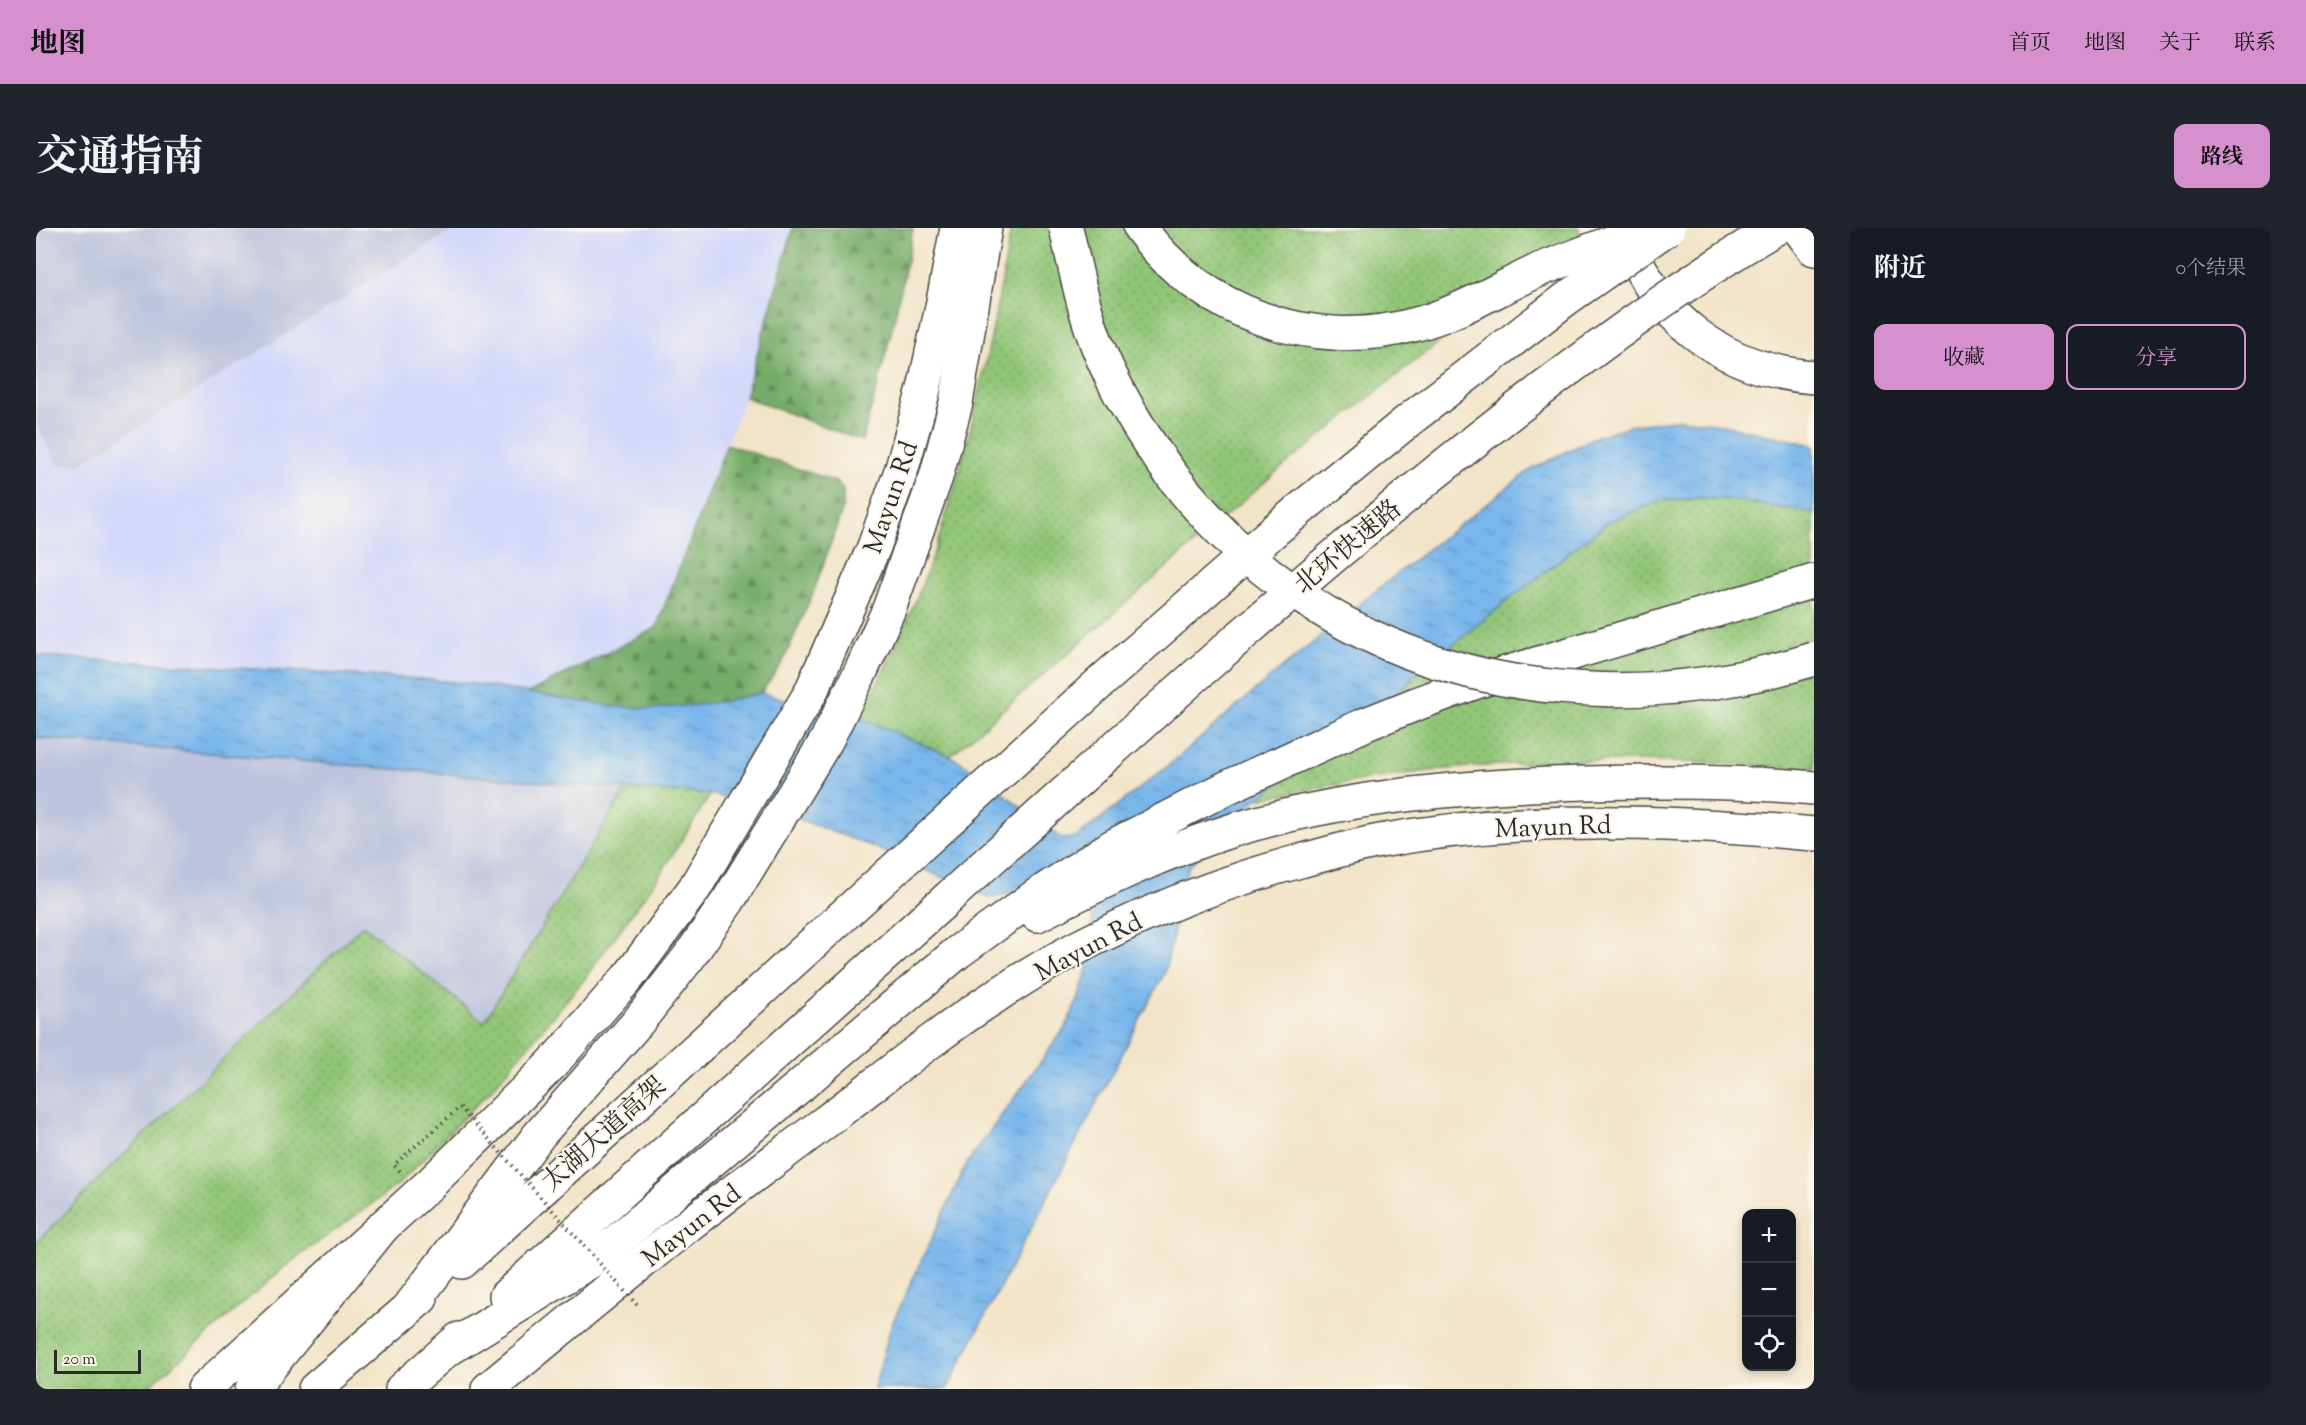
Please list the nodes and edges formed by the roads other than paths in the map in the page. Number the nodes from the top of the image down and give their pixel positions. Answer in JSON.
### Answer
{"nodes":[{"id":1,"x":957,"y":228,"type":"edge"},
{"id":2,"x":985,"y":228,"type":"edge"},
{"id":3,"x":1066,"y":228,"type":"edge"},
{"id":4,"x":1140,"y":228,"type":"edge"},
{"id":5,"x":1623,"y":228,"type":"edge"},
{"id":6,"x":1648,"y":228,"type":"edge"},
{"id":7,"x":1668,"y":228,"type":"edge"},
{"id":8,"x":1776,"y":228,"type":"edge"},
{"id":9,"x":1798,"y":228,"type":"edge"},
{"id":10,"x":1814,"y":249,"type":"edge"},
{"id":11,"x":1814,"y":377,"type":"edge"},
{"id":12,"x":1814,"y":581,"type":"edge"},
{"id":13,"x":1814,"y":659,"type":"edge"},
{"id":14,"x":1814,"y":788,"type":"edge"},
{"id":15,"x":1814,"y":834,"type":"edge"},
{"id":16,"x":1020,"y":916,"type":"junction"},
{"id":17,"x":382,"y":1228,"type":"junction"},
{"id":18,"x":405,"y":1313,"type":"junction"},
{"id":19,"x":444,"y":1352,"type":"junction"},
{"id":20,"x":204,"y":1389,"type":"edge"},
{"id":21,"x":252,"y":1389,"type":"edge"},
{"id":22,"x":315,"y":1389,"type":"edge"},
{"id":23,"x":402,"y":1389,"type":"edge"},
{"id":24,"x":488,"y":1389,"type":"edge"}],
"edges":[{"from":1,"to":17,"type":"main road","name":"Mayun Rd"},
{"from":2,"to":18,"type":"main road"},
{"from":3,"to":13,"type":"main road","bridge":true},
{"from":4,"to":6,"type":"main road","bridge":true},
{"from":5,"to":11,"type":"main road"},
{"from":7,"to":18,"type":"main road","name":"太湖大道高架","bridge":true},
{"from":8,"to":19,"type":"main road","name":"北环快速路","bridge":true},
{"from":9,"to":10,"type":"main road"},
{"from":12,"to":16,"type":"main road","bridge":true},
{"from":14,"to":16,"type":"main road"},
{"from":15,"to":24,"type":"main road","name":"Mayun Rd"},
{"from":16,"to":19,"type":"main road"},
{"from":17,"to":20,"type":"main road","name":"Mayun Rd"},
{"from":17,"to":21,"type":"main road"},
{"from":18,"to":22,"type":"main road","name":"太湖大道高架"},
{"from":19,"to":23,"type":"main road"}]}
